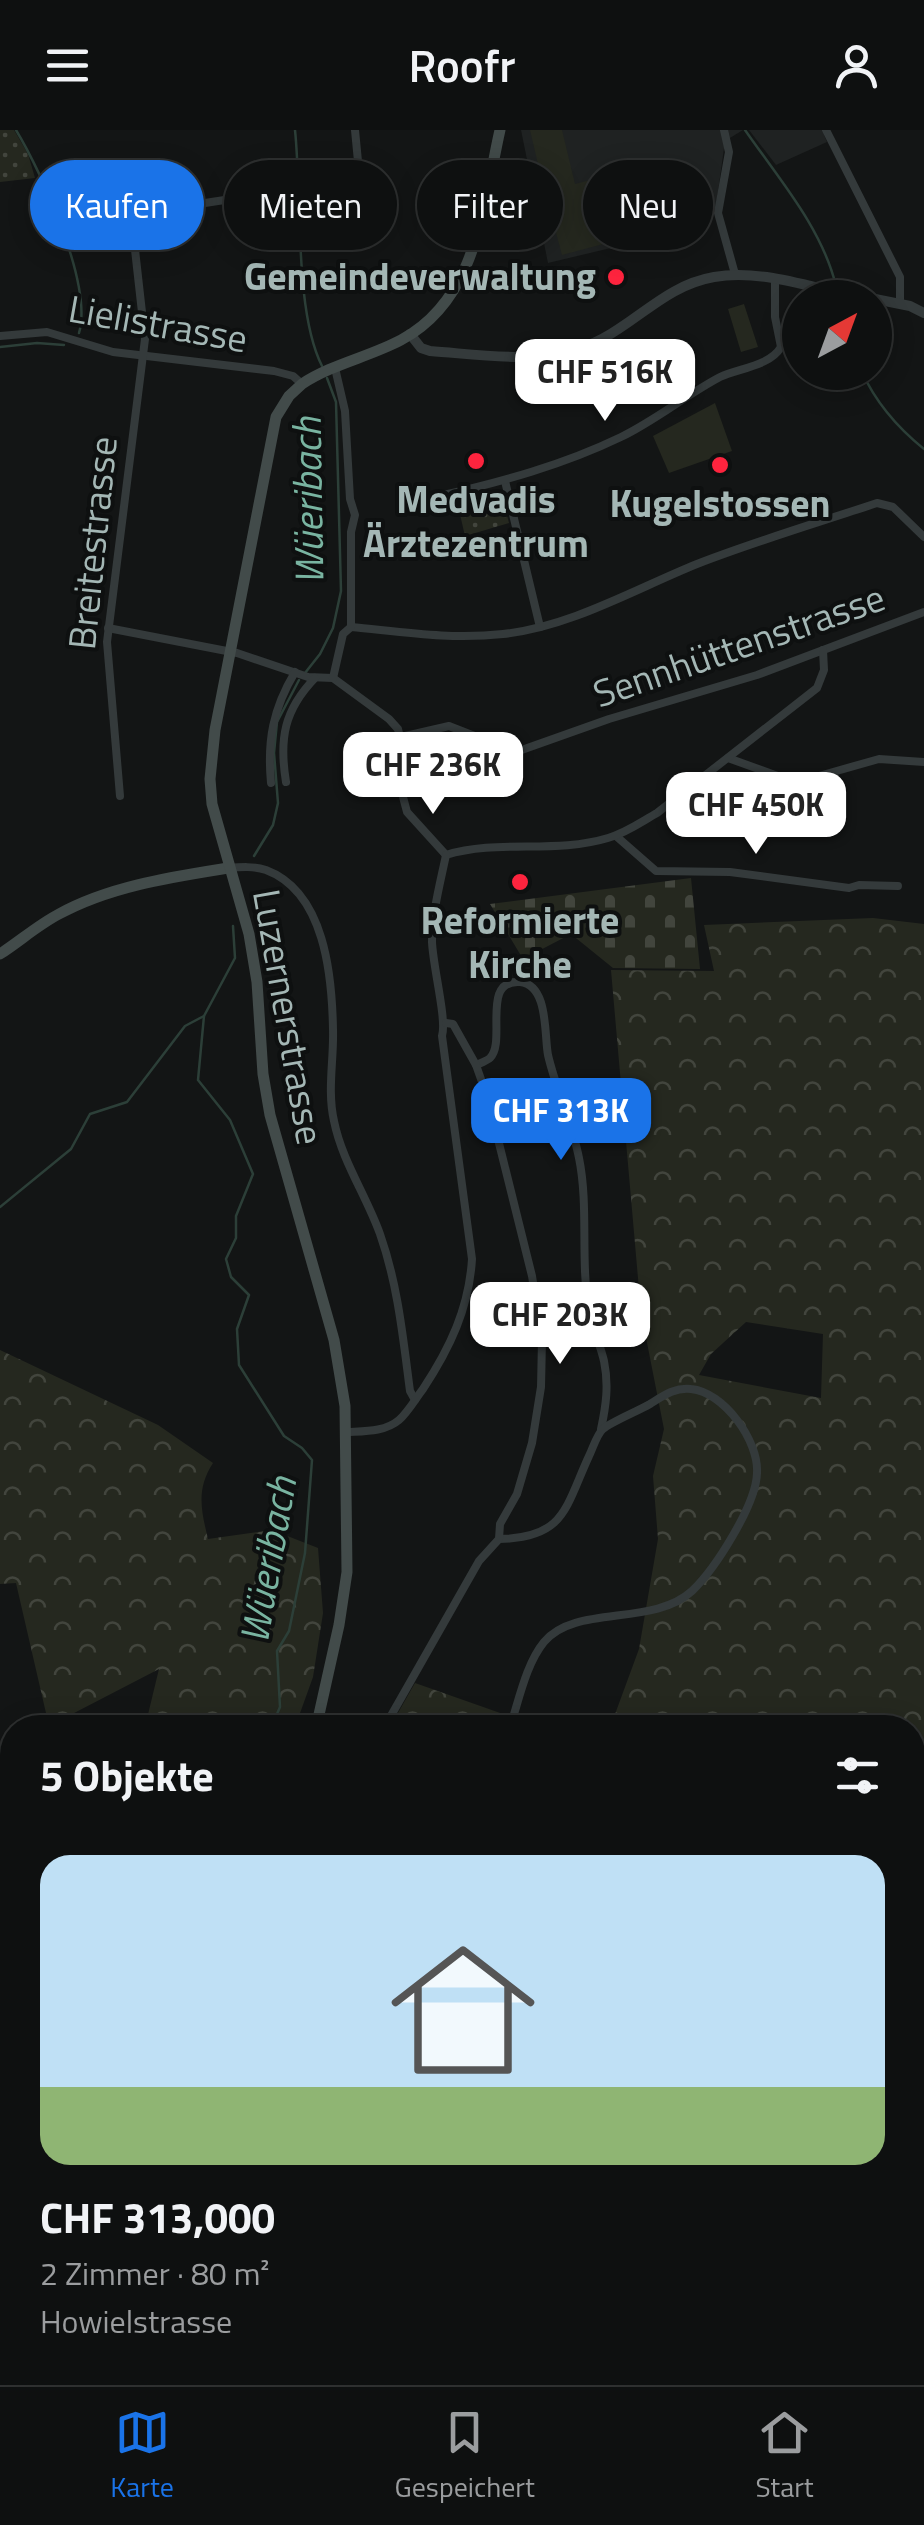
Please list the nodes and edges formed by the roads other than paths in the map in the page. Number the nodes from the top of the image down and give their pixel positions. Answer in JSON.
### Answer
{"nodes":[{"id":1,"x":355,"y":130,"type":"edge"},
{"id":2,"x":500,"y":130,"type":"edge"},
{"id":3,"x":724,"y":130,"type":"edge"},
{"id":4,"x":826,"y":130,"type":"edge"},
{"id":5,"x":358,"y":160,"type":"edge"},
{"id":6,"x":224,"y":200,"type":"edge"},
{"id":7,"x":735,"y":274,"type":"junction"},
{"id":8,"x":775,"y":279,"type":"junction"},
{"id":9,"x":782,"y":281,"type":"edge"},
{"id":10,"x":892,"y":302,"type":"edge"},
{"id":11,"x":900,"y":304,"type":"junction"},
{"id":12,"x":924,"y":313,"type":"edge"},
{"id":13,"x":410,"y":334,"type":"junction"},
{"id":14,"x":0,"y":336,"type":"edge"},
{"id":15,"x":142,"y":356,"type":"junction"},
{"id":16,"x":327,"y":371,"type":"junction"},
{"id":17,"x":302,"y":384,"type":"junction"},
{"id":18,"x":506,"y":481,"type":"junction"},
{"id":19,"x":439,"y":496,"type":"dead end"},
{"id":20,"x":924,"y":537,"type":"edge"},
{"id":21,"x":924,"y":612,"type":"edge"},
{"id":22,"x":351,"y":627,"type":"junction"},
{"id":23,"x":540,"y":627,"type":"junction"},
{"id":24,"x":108,"y":628,"type":"junction"},
{"id":25,"x":823,"y":650,"type":"junction"},
{"id":26,"x":230,"y":651,"type":"junction"},
{"id":27,"x":304,"y":675,"type":"junction"},
{"id":28,"x":333,"y":678,"type":"junction"},
{"id":29,"x":401,"y":737,"type":"junction"},
{"id":30,"x":728,"y":758,"type":"junction"},
{"id":31,"x":924,"y":762,"type":"edge"},
{"id":32,"x":286,"y":782,"type":"dead end"},
{"id":33,"x":271,"y":783,"type":"dead end"},
{"id":34,"x":120,"y":796,"type":"dead end"},
{"id":35,"x":616,"y":836,"type":"junction"},
{"id":36,"x":446,"y":855,"type":"junction"},
{"id":37,"x":228,"y":868,"type":"junction"},
{"id":38,"x":898,"y":886,"type":"dead end"},
{"id":39,"x":0,"y":954,"type":"edge"},
{"id":40,"x":446,"y":1023,"type":"junction"},
{"id":41,"x":476,"y":1065,"type":"junction"},
{"id":42,"x":415,"y":1400,"type":"junction"},
{"id":43,"x":602,"y":1430,"type":"junction"},
{"id":44,"x":347,"y":1432,"type":"junction"},
{"id":45,"x":499,"y":1539,"type":"junction"},
{"id":46,"x":319,"y":1715,"type":"edge"},
{"id":47,"x":391,"y":1715,"type":"edge"},
{"id":48,"x":514,"y":1715,"type":"edge"}],
"edges":[{"from":1,"to":5,"type":"street"},
{"from":2,"to":13,"type":"main road"},
{"from":3,"to":7,"type":"street"},
{"from":4,"to":11,"type":"street"},
{"from":6,"to":15,"type":"street","name":"Breitestrasse"},
{"from":7,"to":8,"type":"street"},
{"from":7,"to":13,"type":"street"},
{"from":8,"to":9,"type":"street"},
{"from":8,"to":18,"type":"street"},
{"from":10,"to":11,"type":"street"},
{"from":11,"to":12,"type":"street"},
{"from":13,"to":16,"type":"main road"},
{"from":14,"to":15,"type":"street","name":"Lielistrasse"},
{"from":15,"to":17,"type":"street","name":"Lielistrasse"},
{"from":15,"to":24,"type":"street","name":"Breitestrasse"},
{"from":16,"to":17,"type":"main road"},
{"from":16,"to":22,"type":"street"},
{"from":17,"to":26,"type":"main road","name":"Luzernerstrasse"},
{"from":18,"to":19,"type":"street"},
{"from":18,"to":23,"type":"street"},
{"from":20,"to":23,"type":"street"},
{"from":21,"to":25,"type":"street","name":"Sennhüttenstrasse"},
{"from":22,"to":23,"type":"street"},
{"from":22,"to":28,"type":"street"},
{"from":24,"to":26,"type":"street"},
{"from":24,"to":34,"type":"street","name":"Breitestrasse"},
{"from":25,"to":29,"type":"street","name":"Sennhüttenstrasse"},
{"from":25,"to":30,"type":"street"},
{"from":26,"to":27,"type":"street"},
{"from":26,"to":37,"type":"main road","name":"Luzernerstrasse"},
{"from":27,"to":28,"type":"street"},
{"from":27,"to":32,"type":"street"},
{"from":27,"to":33,"type":"street"},
{"from":28,"to":29,"type":"street"},
{"from":29,"to":36,"type":"street"},
{"from":30,"to":31,"type":"street"},
{"from":30,"to":35,"type":"street"},
{"from":35,"to":36,"type":"street"},
{"from":35,"to":38,"type":"street"},
{"from":36,"to":40,"type":"street"},
{"from":37,"to":39,"type":"main road"},
{"from":37,"to":42,"type":"street"},
{"from":37,"to":44,"type":"main road","name":"Luzernerstrasse"},
{"from":40,"to":41,"type":"street"},
{"from":40,"to":42,"type":"street"},
{"from":41,"to":43,"type":"street"},
{"from":41,"to":45,"type":"street"},
{"from":42,"to":44,"type":"street"},
{"from":43,"to":45,"type":"street"},
{"from":43,"to":48,"type":"street"},
{"from":44,"to":46,"type":"main road","name":"Luzernerstrasse"},
{"from":45,"to":47,"type":"street"}]}
